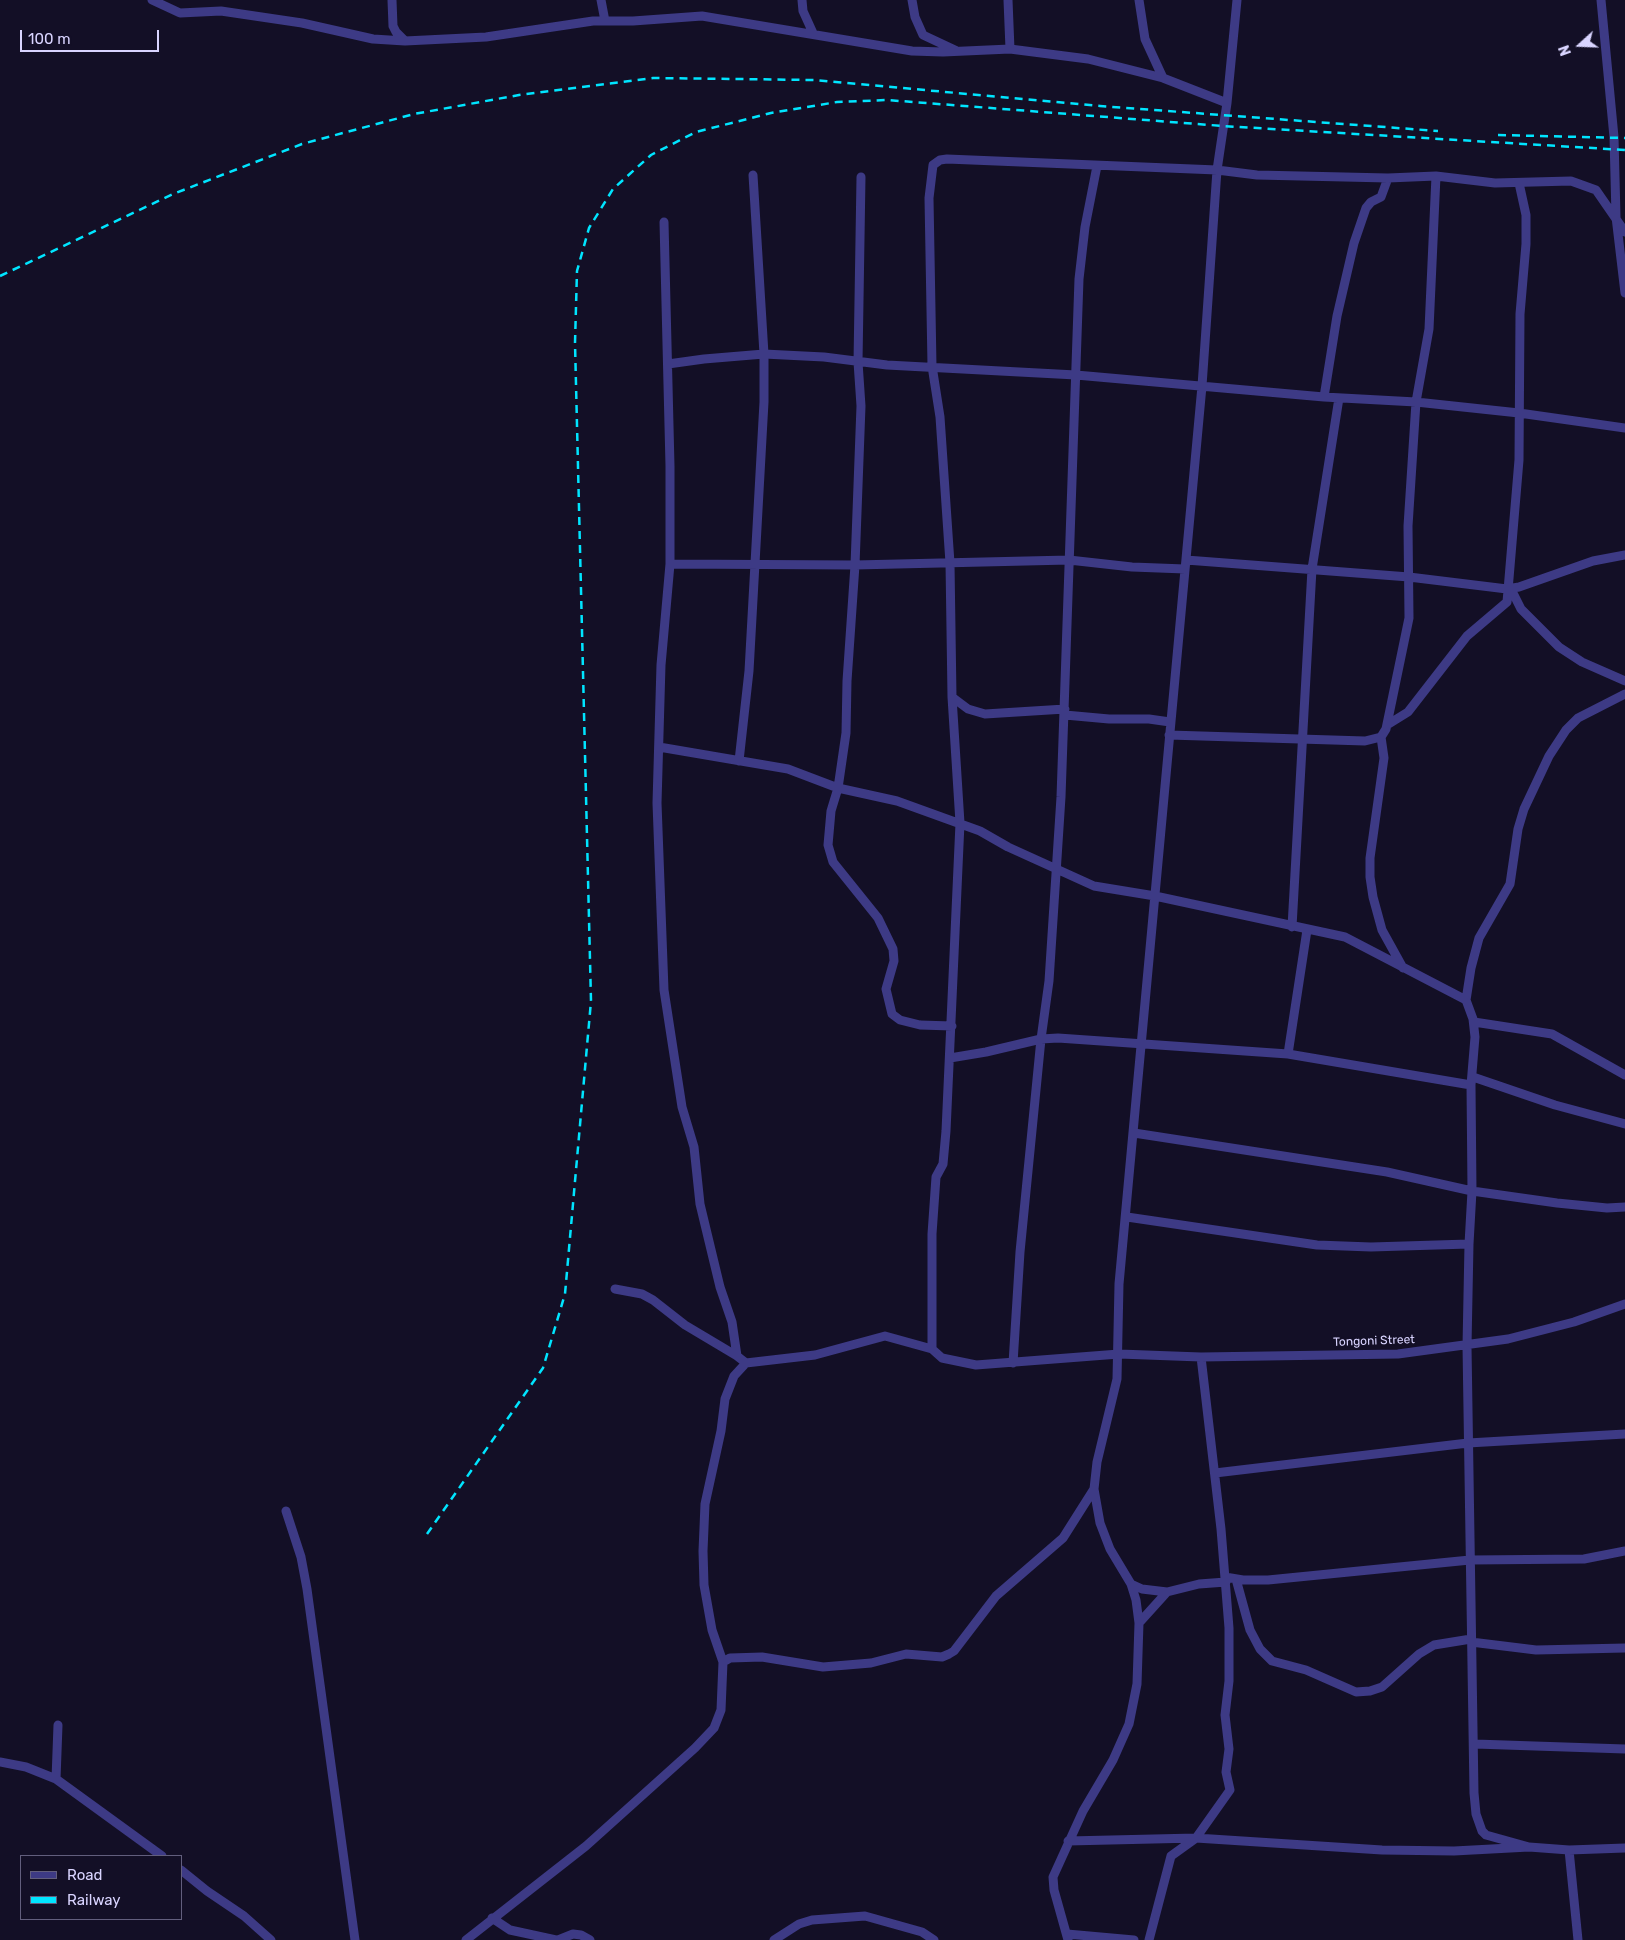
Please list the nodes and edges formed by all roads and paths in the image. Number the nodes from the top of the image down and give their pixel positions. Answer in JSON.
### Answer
{"nodes":[{"id":1,"x":152,"y":0,"type":"edge"},
{"id":2,"x":392,"y":0,"type":"edge"},
{"id":3,"x":600,"y":0,"type":"edge"},
{"id":4,"x":802,"y":0,"type":"edge"},
{"id":5,"x":912,"y":0,"type":"edge"},
{"id":6,"x":1008,"y":0,"type":"edge"},
{"id":7,"x":1139,"y":0,"type":"edge"},
{"id":8,"x":1237,"y":0,"type":"edge"},
{"id":9,"x":1601,"y":0,"type":"edge"},
{"id":10,"x":605,"y":21,"type":"junction"},
{"id":11,"x":813,"y":33,"type":"junction"},
{"id":12,"x":405,"y":41,"type":"junction"},
{"id":13,"x":1010,"y":49,"type":"junction"},
{"id":14,"x":956,"y":51,"type":"junction"},
{"id":15,"x":1163,"y":78,"type":"junction"},
{"id":16,"x":1227,"y":104,"type":"junction"},
{"id":17,"x":1098,"y":166,"type":"junction"},
{"id":18,"x":1218,"y":170,"type":"junction"},
{"id":19,"x":753,"y":175,"type":"dead end"},
{"id":20,"x":1436,"y":176,"type":"junction"},
{"id":21,"x":861,"y":177,"type":"dead end"},
{"id":22,"x":1388,"y":178,"type":"junction"},
{"id":23,"x":1519,"y":183,"type":"junction"},
{"id":24,"x":1616,"y":217,"type":"junction"},
{"id":25,"x":664,"y":222,"type":"dead end"},
{"id":26,"x":1625,"y":232,"type":"edge"},
{"id":27,"x":1625,"y":293,"type":"edge"},
{"id":28,"x":764,"y":354,"type":"junction"},
{"id":29,"x":858,"y":362,"type":"junction"},
{"id":30,"x":668,"y":364,"type":"junction"},
{"id":31,"x":932,"y":366,"type":"junction"},
{"id":32,"x":1076,"y":376,"type":"junction"},
{"id":33,"x":1202,"y":386,"type":"junction"},
{"id":34,"x":1324,"y":397,"type":"junction"},
{"id":35,"x":1339,"y":398,"type":"junction"},
{"id":36,"x":1416,"y":402,"type":"junction"},
{"id":37,"x":1519,"y":413,"type":"junction"},
{"id":38,"x":1625,"y":428,"type":"edge"},
{"id":39,"x":1625,"y":556,"type":"edge"},
{"id":40,"x":1069,"y":560,"type":"junction"},
{"id":41,"x":950,"y":563,"type":"junction"},
{"id":42,"x":670,"y":564,"type":"junction"},
{"id":43,"x":1185,"y":564,"type":"junction"},
{"id":44,"x":753,"y":565,"type":"junction"},
{"id":45,"x":855,"y":565,"type":"junction"},
{"id":46,"x":1312,"y":569,"type":"junction"},
{"id":47,"x":1409,"y":577,"type":"junction"},
{"id":48,"x":1509,"y":589,"type":"junction"},
{"id":49,"x":1625,"y":681,"type":"edge"},
{"id":50,"x":1625,"y":694,"type":"edge"},
{"id":51,"x":952,"y":697,"type":"junction"},
{"id":52,"x":1065,"y":712,"type":"junction"},
{"id":53,"x":1170,"y":722,"type":"junction"},
{"id":54,"x":1387,"y":725,"type":"junction"},
{"id":55,"x":1169,"y":735,"type":"junction"},
{"id":56,"x":1381,"y":737,"type":"junction"},
{"id":57,"x":1303,"y":739,"type":"junction"},
{"id":58,"x":658,"y":747,"type":"junction"},
{"id":59,"x":739,"y":761,"type":"junction"},
{"id":60,"x":838,"y":788,"type":"junction"},
{"id":61,"x":960,"y":823,"type":"junction"},
{"id":62,"x":1056,"y":870,"type":"junction"},
{"id":63,"x":1155,"y":896,"type":"junction"},
{"id":64,"x":1292,"y":927,"type":"junction"},
{"id":65,"x":1306,"y":930,"type":"junction"},
{"id":66,"x":1405,"y":970,"type":"junction"},
{"id":67,"x":1466,"y":1000,"type":"junction"},
{"id":68,"x":1474,"y":1022,"type":"junction"},
{"id":69,"x":952,"y":1026,"type":"junction"},
{"id":70,"x":1041,"y":1039,"type":"junction"},
{"id":71,"x":1141,"y":1044,"type":"junction"},
{"id":72,"x":1288,"y":1054,"type":"junction"},
{"id":73,"x":950,"y":1058,"type":"junction"},
{"id":74,"x":1625,"y":1075,"type":"edge"},
{"id":75,"x":1472,"y":1081,"type":"junction"},
{"id":76,"x":1625,"y":1124,"type":"edge"},
{"id":77,"x":1134,"y":1133,"type":"junction"},
{"id":78,"x":1472,"y":1190,"type":"junction"},
{"id":79,"x":1625,"y":1207,"type":"edge"},
{"id":80,"x":1127,"y":1217,"type":"junction"},
{"id":81,"x":1469,"y":1244,"type":"junction"},
{"id":82,"x":615,"y":1289,"type":"dead end"},
{"id":83,"x":1625,"y":1304,"type":"edge"},
{"id":84,"x":1467,"y":1346,"type":"junction"},
{"id":85,"x":932,"y":1349,"type":"junction"},
{"id":86,"x":1119,"y":1354,"type":"junction"},
{"id":87,"x":737,"y":1356,"type":"junction"},
{"id":88,"x":1202,"y":1357,"type":"junction"},
{"id":89,"x":746,"y":1363,"type":"junction"},
{"id":90,"x":1013,"y":1363,"type":"junction"},
{"id":91,"x":1625,"y":1434,"type":"edge"},
{"id":92,"x":1468,"y":1443,"type":"junction"},
{"id":93,"x":1215,"y":1472,"type":"junction"},
{"id":94,"x":1094,"y":1490,"type":"junction"},
{"id":95,"x":286,"y":1511,"type":"dead end"},
{"id":96,"x":1625,"y":1551,"type":"edge"},
{"id":97,"x":1470,"y":1560,"type":"junction"},
{"id":98,"x":1236,"y":1579,"type":"junction"},
{"id":99,"x":1226,"y":1580,"type":"junction"},
{"id":100,"x":1131,"y":1584,"type":"junction"},
{"id":101,"x":1167,"y":1592,"type":"junction"},
{"id":102,"x":1139,"y":1623,"type":"junction"},
{"id":103,"x":1471,"y":1641,"type":"junction"},
{"id":104,"x":1625,"y":1648,"type":"edge"},
{"id":105,"x":723,"y":1662,"type":"junction"},
{"id":106,"x":58,"y":1725,"type":"dead end"},
{"id":107,"x":1474,"y":1744,"type":"junction"},
{"id":108,"x":1625,"y":1749,"type":"edge"},
{"id":109,"x":0,"y":1762,"type":"edge"},
{"id":110,"x":56,"y":1779,"type":"junction"},
{"id":111,"x":1196,"y":1838,"type":"junction"},
{"id":112,"x":1068,"y":1841,"type":"junction"},
{"id":113,"x":1530,"y":1847,"type":"junction"},
{"id":114,"x":1625,"y":1848,"type":"edge"},
{"id":115,"x":1569,"y":1850,"type":"junction"},
{"id":116,"x":161,"y":1855,"type":"edge"},
{"id":117,"x":182,"y":1871,"type":"edge"},
{"id":118,"x":492,"y":1918,"type":"junction"},
{"id":119,"x":1067,"y":1937,"type":"edge"},
{"id":120,"x":271,"y":1940,"type":"edge"},
{"id":121,"x":355,"y":1940,"type":"edge"},
{"id":122,"x":466,"y":1940,"type":"edge"},
{"id":123,"x":557,"y":1940,"type":"edge"},
{"id":124,"x":590,"y":1940,"type":"edge"},
{"id":125,"x":774,"y":1940,"type":"edge"},
{"id":126,"x":934,"y":1940,"type":"edge"},
{"id":127,"x":1134,"y":1940,"type":"edge"},
{"id":128,"x":1149,"y":1940,"type":"edge"},
{"id":129,"x":1578,"y":1940,"type":"edge"}],
"edges":[{"from":1,"to":12,"type":"street"},
{"from":2,"to":12,"type":"street"},
{"from":3,"to":10,"type":"street"},
{"from":4,"to":11,"type":"street"},
{"from":5,"to":14,"type":"street"},
{"from":6,"to":13,"type":"street"},
{"from":7,"to":15,"type":"street"},
{"from":8,"to":16,"type":"street"},
{"from":9,"to":24,"type":"street"},
{"from":10,"to":11,"type":"street"},
{"from":10,"to":12,"type":"street"},
{"from":11,"to":14,"type":"street"},
{"from":13,"to":14,"type":"street"},
{"from":13,"to":15,"type":"street"},
{"from":15,"to":16,"type":"street"},
{"from":16,"to":18,"type":"street"},
{"from":17,"to":18,"type":"street"},
{"from":17,"to":31,"type":"street"},
{"from":17,"to":32,"type":"street"},
{"from":18,"to":22,"type":"street"},
{"from":18,"to":33,"type":"street"},
{"from":19,"to":28,"type":"street"},
{"from":20,"to":22,"type":"street"},
{"from":20,"to":23,"type":"street"},
{"from":20,"to":36,"type":"street"},
{"from":21,"to":29,"type":"street"},
{"from":22,"to":34,"type":"street"},
{"from":23,"to":24,"type":"street"},
{"from":23,"to":37,"type":"street"},
{"from":24,"to":26,"type":"street"},
{"from":24,"to":27,"type":"street"},
{"from":25,"to":30,"type":"street"},
{"from":28,"to":29,"type":"street"},
{"from":28,"to":30,"type":"street"},
{"from":28,"to":44,"type":"street"},
{"from":29,"to":31,"type":"street"},
{"from":29,"to":45,"type":"street"},
{"from":30,"to":42,"type":"street"},
{"from":31,"to":32,"type":"street"},
{"from":31,"to":41,"type":"street"},
{"from":32,"to":33,"type":"street"},
{"from":32,"to":40,"type":"street"},
{"from":33,"to":34,"type":"street"},
{"from":33,"to":43,"type":"street"},
{"from":34,"to":35,"type":"street"},
{"from":35,"to":36,"type":"street"},
{"from":35,"to":46,"type":"street"},
{"from":36,"to":37,"type":"street"},
{"from":36,"to":47,"type":"street"},
{"from":37,"to":38,"type":"street"},
{"from":37,"to":48,"type":"street"},
{"from":39,"to":48,"type":"street"},
{"from":40,"to":41,"type":"street"},
{"from":40,"to":43,"type":"street"},
{"from":40,"to":52,"type":"street"},
{"from":41,"to":45,"type":"street"},
{"from":41,"to":51,"type":"street"},
{"from":42,"to":44,"type":"street"},
{"from":42,"to":58,"type":"street"},
{"from":43,"to":46,"type":"street"},
{"from":43,"to":53,"type":"street"},
{"from":44,"to":45,"type":"street"},
{"from":44,"to":59,"type":"street"},
{"from":45,"to":60,"type":"street"},
{"from":46,"to":47,"type":"street"},
{"from":46,"to":57,"type":"street"},
{"from":47,"to":48,"type":"street"},
{"from":47,"to":54,"type":"street"},
{"from":48,"to":49,"type":"street"},
{"from":48,"to":54,"type":"street"},
{"from":50,"to":67,"type":"street"},
{"from":51,"to":52,"type":"street"},
{"from":51,"to":61,"type":"street"},
{"from":52,"to":53,"type":"street"},
{"from":52,"to":62,"type":"street"},
{"from":53,"to":55,"type":"street"},
{"from":54,"to":56,"type":"street"},
{"from":55,"to":57,"type":"street"},
{"from":55,"to":63,"type":"street"},
{"from":56,"to":57,"type":"street"},
{"from":56,"to":66,"type":"street"},
{"from":57,"to":64,"type":"street"},
{"from":58,"to":59,"type":"street"},
{"from":58,"to":87,"type":"street"},
{"from":59,"to":60,"type":"street"},
{"from":60,"to":61,"type":"street"},
{"from":60,"to":69,"type":"street"},
{"from":61,"to":62,"type":"street"},
{"from":61,"to":69,"type":"street"},
{"from":62,"to":63,"type":"street"},
{"from":62,"to":70,"type":"street"},
{"from":63,"to":64,"type":"street"},
{"from":63,"to":71,"type":"street"},
{"from":64,"to":65,"type":"street"},
{"from":65,"to":66,"type":"street"},
{"from":65,"to":72,"type":"street"},
{"from":66,"to":67,"type":"street"},
{"from":67,"to":68,"type":"street"},
{"from":68,"to":74,"type":"street"},
{"from":68,"to":75,"type":"street"},
{"from":69,"to":73,"type":"street"},
{"from":70,"to":71,"type":"street"},
{"from":70,"to":73,"type":"street"},
{"from":70,"to":90,"type":"street"},
{"from":71,"to":72,"type":"street"},
{"from":71,"to":77,"type":"street"},
{"from":72,"to":75,"type":"street"},
{"from":73,"to":85,"type":"street"},
{"from":75,"to":76,"type":"street"},
{"from":75,"to":78,"type":"street"},
{"from":77,"to":78,"type":"street"},
{"from":77,"to":80,"type":"street"},
{"from":78,"to":79,"type":"street"},
{"from":78,"to":81,"type":"street"},
{"from":80,"to":81,"type":"street"},
{"from":80,"to":86,"type":"street"},
{"from":81,"to":84,"type":"street"},
{"from":82,"to":87,"type":"street"},
{"from":83,"to":84,"type":"street","name":"Tongoni Street"},
{"from":84,"to":88,"type":"street","name":"Tongoni Street"},
{"from":84,"to":92,"type":"street"},
{"from":85,"to":89,"type":"street","name":"Tongoni Street"},
{"from":85,"to":90,"type":"street","name":"Tongoni Street"},
{"from":86,"to":88,"type":"street","name":"Tongoni Street"},
{"from":86,"to":90,"type":"street","name":"Tongoni Street"},
{"from":86,"to":94,"type":"street"},
{"from":87,"to":89,"type":"street"},
{"from":88,"to":93,"type":"street"},
{"from":89,"to":105,"type":"street"},
{"from":91,"to":92,"type":"street"},
{"from":92,"to":93,"type":"street"},
{"from":92,"to":97,"type":"street"},
{"from":93,"to":99,"type":"street"},
{"from":94,"to":100,"type":"street"},
{"from":94,"to":105,"type":"street"},
{"from":95,"to":121,"type":"street"},
{"from":96,"to":97,"type":"street"},
{"from":97,"to":98,"type":"street"},
{"from":97,"to":103,"type":"street"},
{"from":98,"to":99,"type":"street"},
{"from":98,"to":103,"type":"street"},
{"from":99,"to":101,"type":"street"},
{"from":99,"to":111,"type":"street"},
{"from":100,"to":101,"type":"street"},
{"from":100,"to":102,"type":"street"},
{"from":101,"to":102,"type":"street"},
{"from":102,"to":112,"type":"street"},
{"from":103,"to":104,"type":"street"},
{"from":103,"to":107,"type":"street"},
{"from":105,"to":118,"type":"street"},
{"from":106,"to":110,"type":"street"},
{"from":107,"to":108,"type":"street"},
{"from":107,"to":113,"type":"street"},
{"from":109,"to":110,"type":"street"},
{"from":110,"to":116,"type":"street"},
{"from":111,"to":112,"type":"street"},
{"from":111,"to":113,"type":"street"},
{"from":111,"to":128,"type":"street"},
{"from":112,"to":119,"type":"street"},
{"from":113,"to":115,"type":"street"},
{"from":114,"to":115,"type":"street"},
{"from":115,"to":129,"type":"street"},
{"from":117,"to":120,"type":"street"},
{"from":118,"to":122,"type":"street"},
{"from":118,"to":123,"type":"street"},
{"from":119,"to":127,"type":"street"},
{"from":123,"to":124,"type":"street"},
{"from":125,"to":126,"type":"street"}]}
